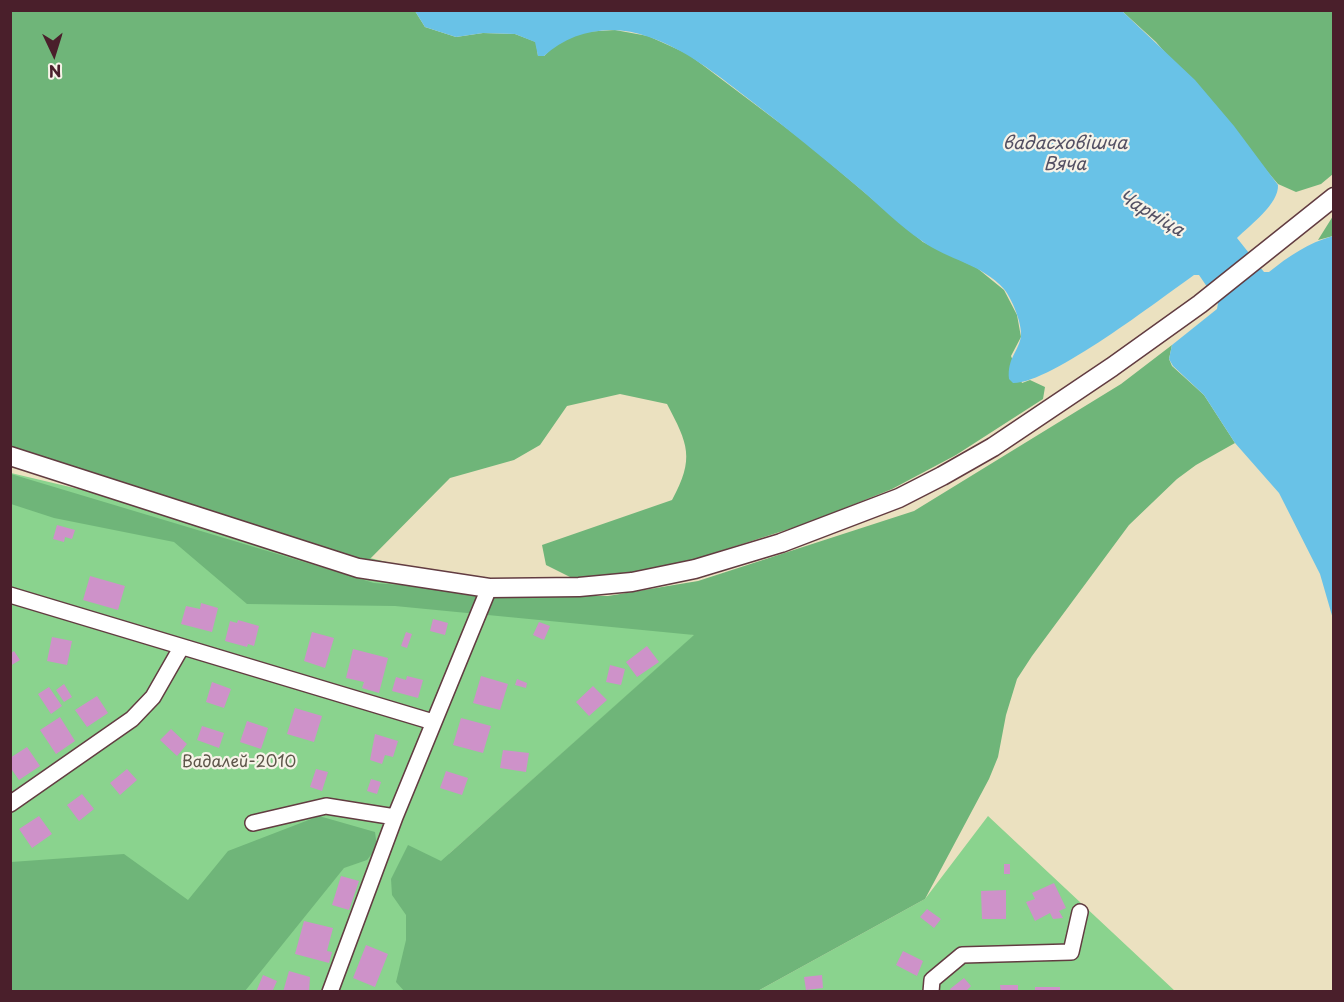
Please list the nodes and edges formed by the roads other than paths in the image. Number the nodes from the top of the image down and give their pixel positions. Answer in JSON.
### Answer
{"nodes":[{"id":1,"x":1334,"y":196,"type":"edge"},
{"id":2,"x":10,"y":456,"type":"edge"},
{"id":3,"x":489,"y":588,"type":"junction"},
{"id":4,"x":10,"y":595,"type":"edge"},
{"id":5,"x":181,"y":648,"type":"junction"},
{"id":6,"x":433,"y":722,"type":"junction"},
{"id":7,"x":10,"y":804,"type":"edge"},
{"id":8,"x":395,"y":817,"type":"junction"},
{"id":9,"x":253,"y":822,"type":"dead end"},
{"id":10,"x":1080,"y":912,"type":"dead end"},
{"id":11,"x":330,"y":992,"type":"edge"},
{"id":12,"x":931,"y":992,"type":"edge"}],
"edges":[{"from":1,"to":3,"type":"street"},
{"from":2,"to":3,"type":"street"},
{"from":3,"to":6,"type":"street"},
{"from":4,"to":5,"type":"street"},
{"from":5,"to":6,"type":"street"},
{"from":5,"to":7,"type":"street"},
{"from":6,"to":8,"type":"street"},
{"from":8,"to":9,"type":"street"},
{"from":8,"to":11,"type":"street"},
{"from":10,"to":12,"type":"street"}]}
